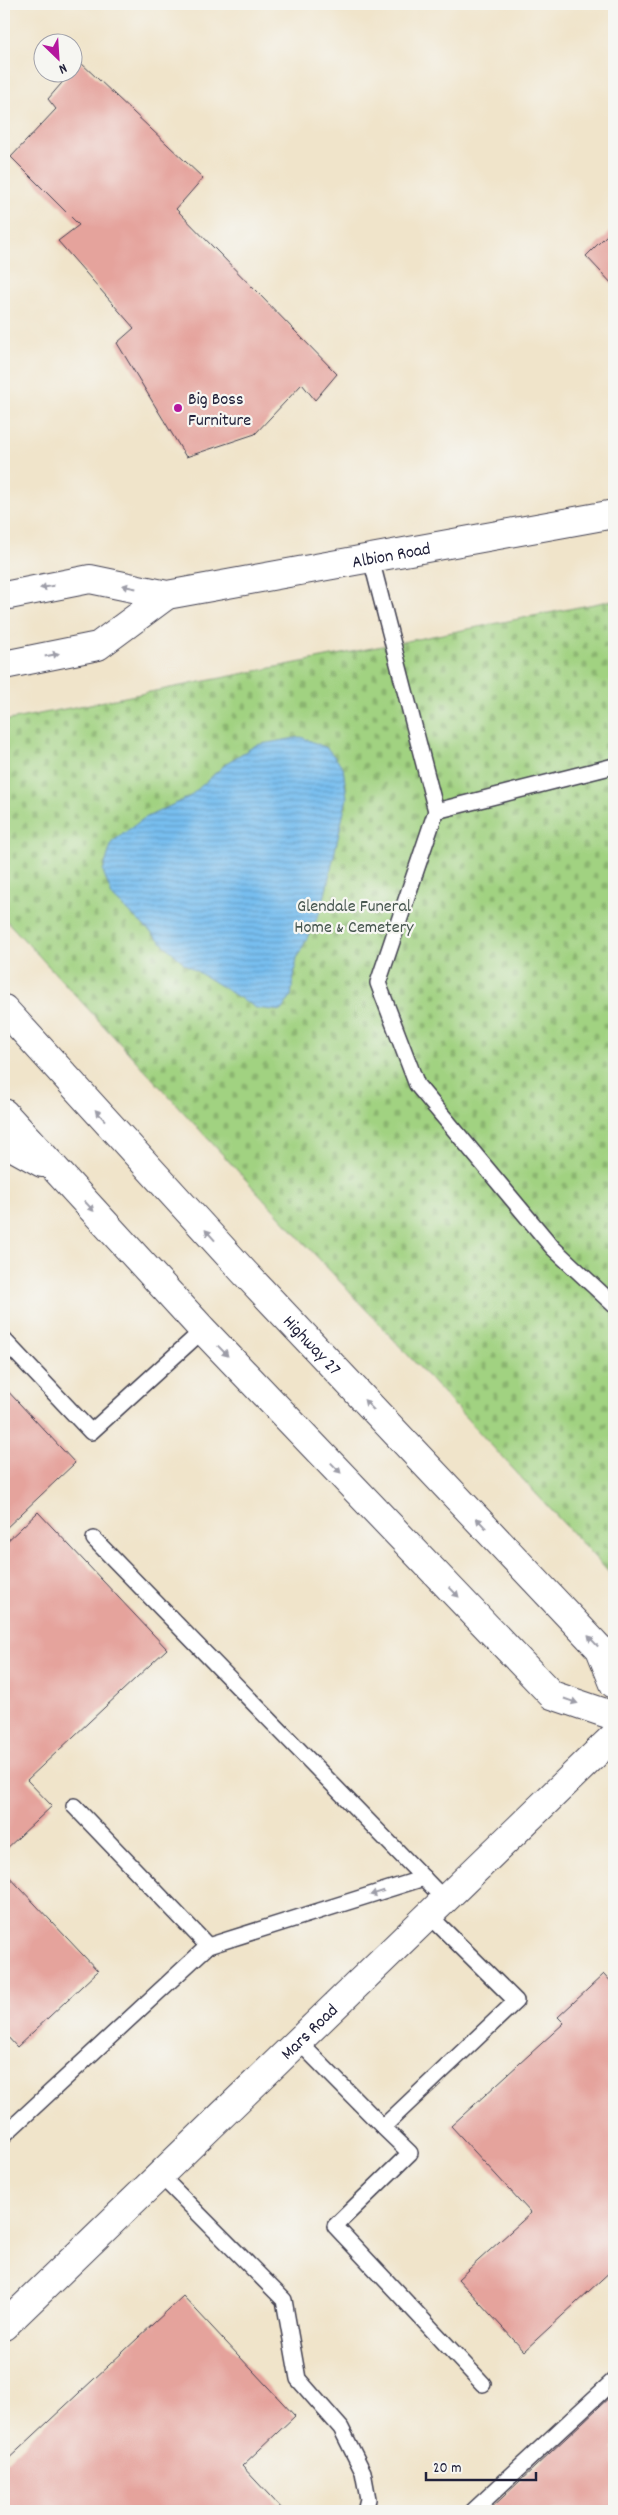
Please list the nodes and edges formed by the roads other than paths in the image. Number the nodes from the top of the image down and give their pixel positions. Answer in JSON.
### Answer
{"nodes":[{"id":1,"x":614,"y":514,"type":"edge"},
{"id":2,"x":372,"y":559,"type":"junction"},
{"id":3,"x":167,"y":595,"type":"junction"},
{"id":4,"x":4,"y":596,"type":"edge"},
{"id":5,"x":4,"y":665,"type":"edge"},
{"id":6,"x":614,"y":766,"type":"edge"},
{"id":7,"x":436,"y":811,"type":"junction"},
{"id":8,"x":4,"y":1009,"type":"edge"},
{"id":9,"x":4,"y":1113,"type":"edge"},
{"id":10,"x":4,"y":1142,"type":"edge"},
{"id":11,"x":56,"y":1170,"type":"junction"},
{"id":12,"x":614,"y":1305,"type":"edge"},
{"id":13,"x":203,"y":1330,"type":"junction"},
{"id":14,"x":4,"y":1340,"type":"edge"},
{"id":15,"x":94,"y":1539,"type":"dead end"},
{"id":16,"x":614,"y":1684,"type":"edge"},
{"id":17,"x":614,"y":1716,"type":"edge"},
{"id":18,"x":614,"y":1736,"type":"edge"},
{"id":19,"x":74,"y":1806,"type":"dead end"},
{"id":20,"x":424,"y":1878,"type":"junction"},
{"id":21,"x":437,"y":1907,"type":"junction"},
{"id":22,"x":208,"y":1946,"type":"junction"},
{"id":23,"x":298,"y":2041,"type":"junction"},
{"id":24,"x":383,"y":2127,"type":"junction"},
{"id":25,"x":4,"y":2135,"type":"edge"},
{"id":26,"x":160,"y":2175,"type":"junction"},
{"id":27,"x":4,"y":2326,"type":"edge"},
{"id":28,"x":614,"y":2380,"type":"edge"},
{"id":29,"x":483,"y":2384,"type":"dead end"},
{"id":30,"x":365,"y":2511,"type":"edge"},
{"id":31,"x":473,"y":2511,"type":"edge"}],
"edges":[{"from":1,"to":2,"type":"main road","name":"Albion Road"},
{"from":2,"to":3,"type":"main road","name":"Albion Road"},
{"from":2,"to":7,"type":"lane"},
{"from":3,"to":4,"type":"main road","name":"Albion Road","one_way":true},
{"from":5,"to":3,"type":"main road","name":"Albion Road","one_way":true},
{"from":6,"to":7,"type":"lane"},
{"from":7,"to":12,"type":"lane"},
{"from":16,"to":8,"type":"main road","name":"Highway 27","one_way":true},
{"from":9,"to":11,"type":"main road"},
{"from":10,"to":11,"type":"main road"},
{"from":11,"to":13,"type":"main road","one_way":true},
{"from":13,"to":14,"type":"lane"},
{"from":13,"to":17,"type":"main road","one_way":true},
{"from":15,"to":20,"type":"lane"},
{"from":18,"to":21,"type":"main road","name":"Mars Road"},
{"from":19,"to":22,"type":"lane"},
{"from":20,"to":21,"type":"lane"},
{"from":20,"to":22,"type":"lane","one_way":true},
{"from":21,"to":23,"type":"main road","name":"Mars Road"},
{"from":21,"to":24,"type":"lane"},
{"from":22,"to":25,"type":"lane"},
{"from":23,"to":24,"type":"lane"},
{"from":23,"to":26,"type":"main road","name":"Mars Road"},
{"from":24,"to":29,"type":"lane"},
{"from":26,"to":27,"type":"main road","name":"Mars Road"},
{"from":26,"to":30,"type":"lane"},
{"from":28,"to":31,"type":"lane"}]}
